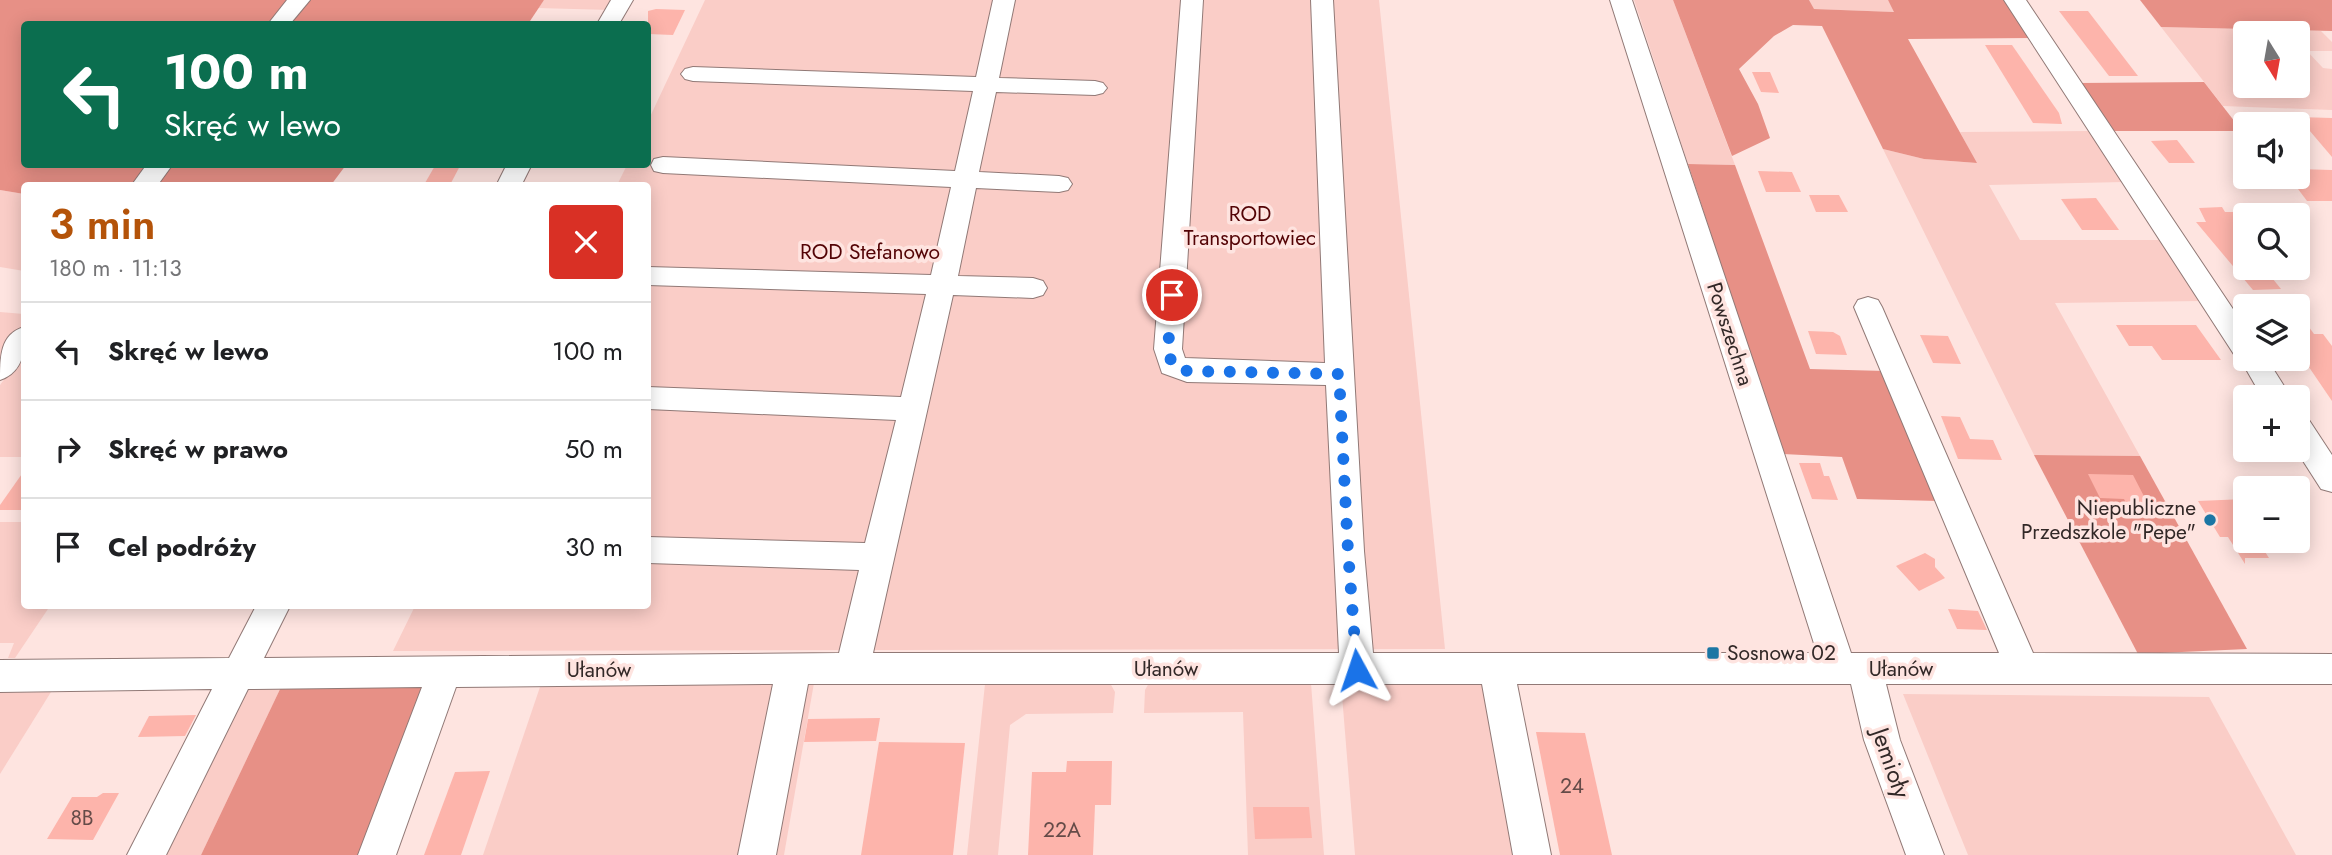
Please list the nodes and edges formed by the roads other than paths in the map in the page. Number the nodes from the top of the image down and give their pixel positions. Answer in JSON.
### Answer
{"nodes":[{"id":1,"x":299,"y":0,"type":"edge"},
{"id":2,"x":622,"y":0,"type":"edge"},
{"id":3,"x":1004,"y":0,"type":"edge"},
{"id":4,"x":1192,"y":0,"type":"edge"},
{"id":5,"x":1322,"y":0,"type":"edge"},
{"id":6,"x":1621,"y":0,"type":"edge"},
{"id":7,"x":2015,"y":0,"type":"edge"},
{"id":8,"x":282,"y":21,"type":"edge"},
{"id":9,"x":610,"y":21,"type":"edge"},
{"id":10,"x":693,"y":74,"type":"dead end"},
{"id":11,"x":984,"y":85,"type":"junction"},
{"id":12,"x":1095,"y":88,"type":"dead end"},
{"id":13,"x":663,"y":165,"type":"dead end"},
{"id":14,"x":158,"y":168,"type":"edge"},
{"id":15,"x":965,"y":179,"type":"junction"},
{"id":16,"x":146,"y":182,"type":"edge"},
{"id":17,"x":1059,"y":184,"type":"dead end"},
{"id":18,"x":651,"y":276,"type":"edge"},
{"id":19,"x":942,"y":286,"type":"junction"},
{"id":20,"x":1033,"y":289,"type":"dead end"},
{"id":21,"x":1868,"y":307,"type":"dead end"},
{"id":22,"x":2233,"y":331,"type":"edge"},
{"id":23,"x":21,"y":341,"type":"edge"},
{"id":24,"x":0,"y":369,"type":"edge"},
{"id":25,"x":1339,"y":374,"type":"junction"},
{"id":26,"x":651,"y":398,"type":"edge"},
{"id":27,"x":914,"y":409,"type":"junction"},
{"id":28,"x":2310,"y":446,"type":"edge"},
{"id":29,"x":2332,"y":480,"type":"edge"},
{"id":30,"x":651,"y":550,"type":"edge"},
{"id":31,"x":878,"y":557,"type":"junction"},
{"id":32,"x":271,"y":609,"type":"edge"},
{"id":33,"x":852,"y":668,"type":"junction"},
{"id":34,"x":1497,"y":669,"type":"junction"},
{"id":35,"x":1852,"y":669,"type":"junction"},
{"id":36,"x":2023,"y":669,"type":"junction"},
{"id":37,"x":2332,"y":669,"type":"edge"},
{"id":38,"x":793,"y":670,"type":"junction"},
{"id":39,"x":1357,"y":670,"type":"junction"},
{"id":40,"x":445,"y":671,"type":"junction"},
{"id":41,"x":237,"y":672,"type":"junction"},
{"id":42,"x":0,"y":676,"type":"edge"},
{"id":43,"x":146,"y":855,"type":"edge"},
{"id":44,"x":377,"y":855,"type":"edge"},
{"id":45,"x":757,"y":855,"type":"edge"},
{"id":46,"x":1532,"y":855,"type":"edge"},
{"id":47,"x":1925,"y":855,"type":"edge"}],
"edges":[{"from":1,"to":8,"type":"street"},
{"from":2,"to":9,"type":"street"},
{"from":3,"to":11,"type":"street"},
{"from":4,"to":25,"type":"street"},
{"from":5,"to":25,"type":"street"},
{"from":6,"to":35,"type":"street","name":"Powszechna"},
{"from":7,"to":22,"type":"street"},
{"from":10,"to":11,"type":"street"},
{"from":11,"to":12,"type":"street"},
{"from":11,"to":15,"type":"street"},
{"from":13,"to":15,"type":"street"},
{"from":14,"to":16,"type":"street"},
{"from":15,"to":17,"type":"street"},
{"from":15,"to":19,"type":"street"},
{"from":18,"to":19,"type":"street"},
{"from":19,"to":20,"type":"street"},
{"from":19,"to":27,"type":"street"},
{"from":21,"to":36,"type":"street"},
{"from":23,"to":24,"type":"street"},
{"from":25,"to":39,"type":"street"},
{"from":26,"to":27,"type":"street"},
{"from":27,"to":31,"type":"street"},
{"from":28,"to":29,"type":"street"},
{"from":30,"to":31,"type":"street"},
{"from":31,"to":33,"type":"street"},
{"from":32,"to":41,"type":"street"},
{"from":33,"to":38,"type":"street","name":"Ułanów"},
{"from":33,"to":39,"type":"street","name":"Ułanów"},
{"from":34,"to":35,"type":"street","name":"Ułanów"},
{"from":34,"to":39,"type":"street","name":"Ułanów"},
{"from":34,"to":46,"type":"street"},
{"from":35,"to":36,"type":"street","name":"Ułanów"},
{"from":35,"to":47,"type":"street","name":"Jemioły"},
{"from":36,"to":37,"type":"street","name":"Ułanów"},
{"from":38,"to":40,"type":"street","name":"Ułanów"},
{"from":38,"to":45,"type":"street"},
{"from":40,"to":41,"type":"street","name":"Ułanów"},
{"from":40,"to":44,"type":"street"},
{"from":41,"to":42,"type":"street","name":"Ułanów"},
{"from":41,"to":43,"type":"street"}]}
